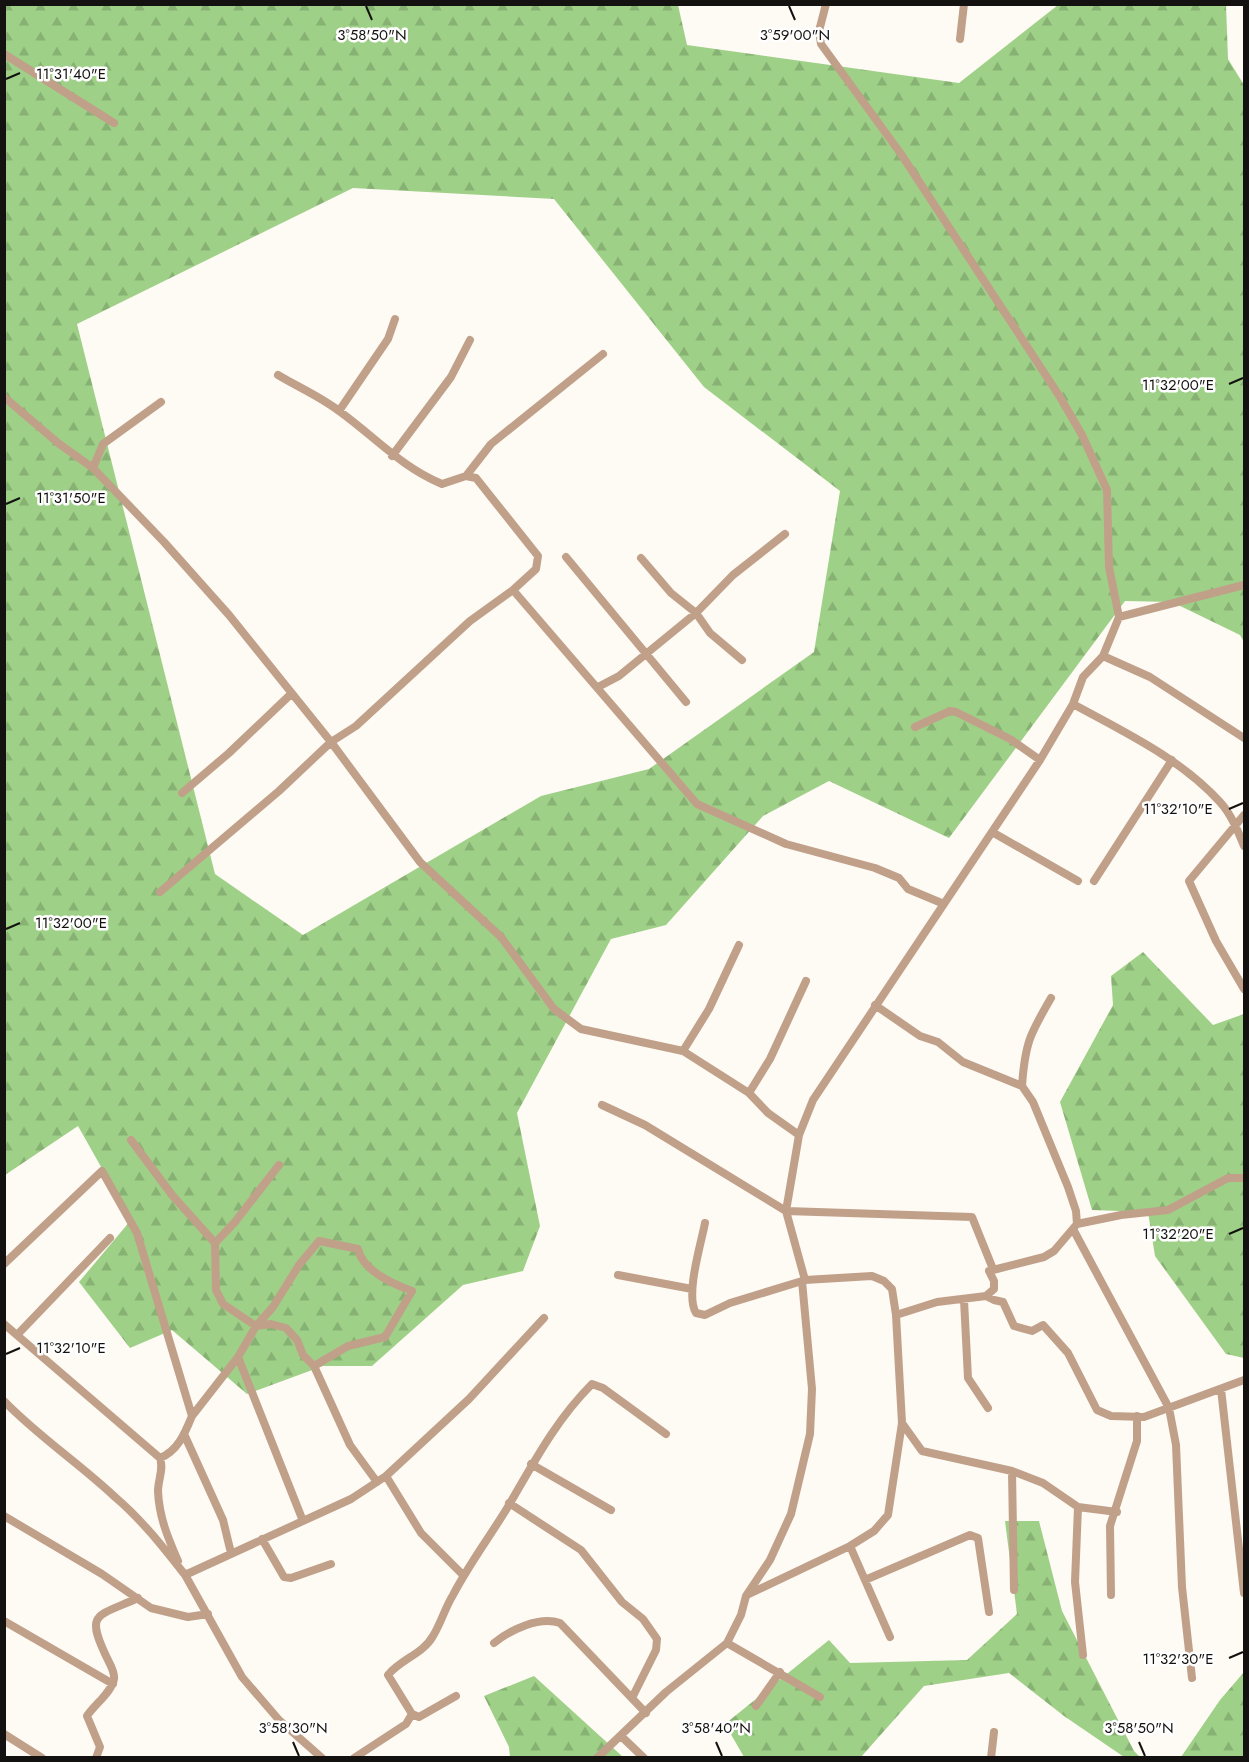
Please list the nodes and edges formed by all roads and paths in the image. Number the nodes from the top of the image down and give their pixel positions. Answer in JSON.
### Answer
{"nodes":[{"id":1,"x":826,"y":4,"type":"edge"},
{"id":2,"x":963,"y":4,"type":"edge"},
{"id":3,"x":960,"y":39,"type":"dead end"},
{"id":4,"x":4,"y":54,"type":"edge"},
{"id":5,"x":114,"y":123,"type":"dead end"},
{"id":6,"x":395,"y":319,"type":"dead end"},
{"id":7,"x":470,"y":340,"type":"dead end"},
{"id":8,"x":603,"y":354,"type":"dead end"},
{"id":9,"x":278,"y":375,"type":"dead end"},
{"id":10,"x":4,"y":397,"type":"edge"},
{"id":11,"x":160,"y":402,"type":"dead end"},
{"id":12,"x":339,"y":411,"type":"junction"},
{"id":13,"x":392,"y":456,"type":"junction"},
{"id":14,"x":93,"y":468,"type":"junction"},
{"id":15,"x":466,"y":476,"type":"junction"},
{"id":16,"x":785,"y":534,"type":"dead end"},
{"id":17,"x":566,"y":557,"type":"dead end"},
{"id":18,"x":641,"y":558,"type":"dead end"},
{"id":19,"x":1245,"y":585,"type":"edge"},
{"id":20,"x":513,"y":590,"type":"junction"},
{"id":21,"x":696,"y":613,"type":"junction"},
{"id":22,"x":1119,"y":617,"type":"junction"},
{"id":23,"x":645,"y":654,"type":"junction"},
{"id":24,"x":1103,"y":656,"type":"junction"},
{"id":25,"x":742,"y":660,"type":"dead end"},
{"id":26,"x":598,"y":687,"type":"junction"},
{"id":27,"x":291,"y":694,"type":"junction"},
{"id":28,"x":686,"y":702,"type":"dead end"},
{"id":29,"x":1073,"y":704,"type":"junction"},
{"id":30,"x":915,"y":727,"type":"dead end"},
{"id":31,"x":1245,"y":738,"type":"edge"},
{"id":32,"x":331,"y":742,"type":"junction"},
{"id":33,"x":1040,"y":760,"type":"junction"},
{"id":34,"x":1172,"y":760,"type":"junction"},
{"id":35,"x":182,"y":793,"type":"dead end"},
{"id":36,"x":1245,"y":815,"type":"edge"},
{"id":37,"x":1236,"y":827,"type":"junction"},
{"id":38,"x":992,"y":832,"type":"junction"},
{"id":39,"x":1245,"y":846,"type":"edge"},
{"id":40,"x":1094,"y":880,"type":"dead end"},
{"id":41,"x":1078,"y":881,"type":"dead end"},
{"id":42,"x":160,"y":892,"type":"dead end"},
{"id":43,"x":944,"y":904,"type":"junction"},
{"id":44,"x":739,"y":945,"type":"dead end"},
{"id":45,"x":806,"y":981,"type":"dead end"},
{"id":46,"x":1245,"y":989,"type":"edge"},
{"id":47,"x":1051,"y":998,"type":"dead end"},
{"id":48,"x":875,"y":1005,"type":"junction"},
{"id":49,"x":683,"y":1051,"type":"junction"},
{"id":50,"x":1022,"y":1086,"type":"junction"},
{"id":51,"x":749,"y":1093,"type":"junction"},
{"id":52,"x":602,"y":1105,"type":"dead end"},
{"id":53,"x":799,"y":1135,"type":"junction"},
{"id":54,"x":131,"y":1140,"type":"dead end"},
{"id":55,"x":279,"y":1165,"type":"dead end"},
{"id":56,"x":1245,"y":1178,"type":"edge"},
{"id":57,"x":786,"y":1211,"type":"junction"},
{"id":58,"x":705,"y":1223,"type":"dead end"},
{"id":59,"x":1075,"y":1226,"type":"junction"},
{"id":60,"x":110,"y":1238,"type":"dead end"},
{"id":61,"x":215,"y":1243,"type":"junction"},
{"id":62,"x":4,"y":1264,"type":"edge"},
{"id":63,"x":993,"y":1269,"type":"junction"},
{"id":64,"x":618,"y":1275,"type":"dead end"},
{"id":65,"x":804,"y":1281,"type":"junction"},
{"id":66,"x":692,"y":1289,"type":"junction"},
{"id":67,"x":986,"y":1296,"type":"junction"},
{"id":68,"x":964,"y":1300,"type":"junction"},
{"id":69,"x":896,"y":1316,"type":"junction"},
{"id":70,"x":544,"y":1318,"type":"dead end"},
{"id":71,"x":4,"y":1324,"type":"edge"},
{"id":72,"x":256,"y":1326,"type":"junction"},
{"id":73,"x":17,"y":1335,"type":"junction"},
{"id":74,"x":238,"y":1357,"type":"junction"},
{"id":75,"x":314,"y":1366,"type":"junction"},
{"id":76,"x":1245,"y":1380,"type":"edge"},
{"id":77,"x":1221,"y":1389,"type":"junction"},
{"id":78,"x":4,"y":1401,"type":"edge"},
{"id":79,"x":988,"y":1408,"type":"dead end"},
{"id":80,"x":1170,"y":1408,"type":"junction"},
{"id":81,"x":192,"y":1416,"type":"junction"},
{"id":82,"x":1137,"y":1416,"type":"junction"},
{"id":83,"x":902,"y":1422,"type":"junction"},
{"id":84,"x":184,"y":1434,"type":"junction"},
{"id":85,"x":666,"y":1434,"type":"dead end"},
{"id":86,"x":160,"y":1458,"type":"junction"},
{"id":87,"x":531,"y":1464,"type":"junction"},
{"id":88,"x":1012,"y":1471,"type":"junction"},
{"id":89,"x":386,"y":1476,"type":"junction"},
{"id":90,"x":376,"y":1482,"type":"junction"},
{"id":91,"x":509,"y":1503,"type":"junction"},
{"id":92,"x":1078,"y":1507,"type":"junction"},
{"id":93,"x":611,"y":1510,"type":"dead end"},
{"id":94,"x":1116,"y":1512,"type":"junction"},
{"id":95,"x":4,"y":1516,"type":"edge"},
{"id":96,"x":303,"y":1521,"type":"junction"},
{"id":97,"x":262,"y":1539,"type":"junction"},
{"id":98,"x":850,"y":1546,"type":"junction"},
{"id":99,"x":231,"y":1554,"type":"junction"},
{"id":100,"x":331,"y":1564,"type":"dead end"},
{"id":101,"x":185,"y":1575,"type":"junction"},
{"id":102,"x":463,"y":1575,"type":"junction"},
{"id":103,"x":865,"y":1580,"type":"junction"},
{"id":104,"x":1014,"y":1590,"type":"dead end"},
{"id":105,"x":1245,"y":1593,"type":"edge"},
{"id":106,"x":746,"y":1596,"type":"junction"},
{"id":107,"x":1111,"y":1596,"type":"dead end"},
{"id":108,"x":138,"y":1598,"type":"junction"},
{"id":109,"x":989,"y":1612,"type":"dead end"},
{"id":110,"x":208,"y":1614,"type":"junction"},
{"id":111,"x":4,"y":1621,"type":"edge"},
{"id":112,"x":890,"y":1637,"type":"dead end"},
{"id":113,"x":494,"y":1643,"type":"dead end"},
{"id":114,"x":727,"y":1643,"type":"junction"},
{"id":115,"x":1083,"y":1655,"type":"dead end"},
{"id":116,"x":780,"y":1672,"type":"junction"},
{"id":117,"x":1192,"y":1678,"type":"dead end"},
{"id":118,"x":113,"y":1684,"type":"junction"},
{"id":119,"x":456,"y":1696,"type":"dead end"},
{"id":120,"x":820,"y":1697,"type":"dead end"},
{"id":121,"x":632,"y":1698,"type":"junction"},
{"id":122,"x":756,"y":1706,"type":"dead end"},
{"id":123,"x":646,"y":1713,"type":"junction"},
{"id":124,"x":412,"y":1714,"type":"junction"},
{"id":125,"x":994,"y":1732,"type":"dead end"},
{"id":126,"x":4,"y":1734,"type":"edge"},
{"id":127,"x":621,"y":1736,"type":"junction"},
{"id":128,"x":42,"y":1758,"type":"edge"},
{"id":129,"x":96,"y":1758,"type":"edge"},
{"id":130,"x":322,"y":1758,"type":"edge"},
{"id":131,"x":354,"y":1758,"type":"edge"},
{"id":132,"x":597,"y":1758,"type":"edge"},
{"id":133,"x":644,"y":1758,"type":"edge"},
{"id":134,"x":991,"y":1758,"type":"edge"}],
"edges":[{"from":1,"to":22,"type":"street"},
{"from":2,"to":3,"type":"street"},
{"from":4,"to":5,"type":"street"},
{"from":6,"to":12,"type":"street"},
{"from":7,"to":13,"type":"street"},
{"from":8,"to":15,"type":"street"},
{"from":9,"to":12,"type":"street"},
{"from":10,"to":14,"type":"street"},
{"from":11,"to":14,"type":"street"},
{"from":12,"to":13,"type":"street"},
{"from":13,"to":15,"type":"street"},
{"from":14,"to":27,"type":"street"},
{"from":15,"to":20,"type":"street"},
{"from":16,"to":21,"type":"street"},
{"from":17,"to":23,"type":"street"},
{"from":18,"to":21,"type":"street"},
{"from":19,"to":22,"type":"street"},
{"from":20,"to":26,"type":"street"},
{"from":20,"to":32,"type":"street"},
{"from":21,"to":23,"type":"street"},
{"from":21,"to":25,"type":"street"},
{"from":22,"to":24,"type":"street"},
{"from":23,"to":26,"type":"street"},
{"from":23,"to":28,"type":"street"},
{"from":24,"to":29,"type":"street"},
{"from":24,"to":31,"type":"street"},
{"from":26,"to":43,"type":"street"},
{"from":27,"to":32,"type":"street"},
{"from":27,"to":35,"type":"street"},
{"from":29,"to":33,"type":"street"},
{"from":29,"to":34,"type":"street"},
{"from":30,"to":33,"type":"street"},
{"from":32,"to":42,"type":"street"},
{"from":32,"to":49,"type":"street"},
{"from":33,"to":38,"type":"street"},
{"from":34,"to":37,"type":"street"},
{"from":34,"to":40,"type":"street"},
{"from":36,"to":37,"type":"street"},
{"from":37,"to":39,"type":"street"},
{"from":37,"to":46,"type":"street"},
{"from":38,"to":41,"type":"street"},
{"from":38,"to":43,"type":"street"},
{"from":43,"to":48,"type":"street"},
{"from":44,"to":49,"type":"street"},
{"from":45,"to":51,"type":"street"},
{"from":47,"to":50,"type":"street"},
{"from":48,"to":50,"type":"street"},
{"from":48,"to":53,"type":"street"},
{"from":49,"to":51,"type":"street"},
{"from":50,"to":59,"type":"street"},
{"from":51,"to":53,"type":"street"},
{"from":52,"to":57,"type":"street"},
{"from":53,"to":57,"type":"street"},
{"from":54,"to":61,"type":"street"},
{"from":55,"to":61,"type":"street"},
{"from":56,"to":59,"type":"street"},
{"from":57,"to":63,"type":"street"},
{"from":57,"to":65,"type":"street"},
{"from":58,"to":66,"type":"street"},
{"from":59,"to":63,"type":"street"},
{"from":59,"to":80,"type":"street"},
{"from":60,"to":73,"type":"street"},
{"from":61,"to":72,"type":"street"},
{"from":62,"to":81,"type":"street"},
{"from":63,"to":67,"type":"street"},
{"from":64,"to":66,"type":"street"},
{"from":65,"to":66,"type":"street"},
{"from":65,"to":69,"type":"street"},
{"from":65,"to":106,"type":"street"},
{"from":67,"to":68,"type":"street"},
{"from":67,"to":82,"type":"street"},
{"from":68,"to":69,"type":"street"},
{"from":68,"to":79,"type":"street"},
{"from":69,"to":83,"type":"street"},
{"from":70,"to":89,"type":"street"},
{"from":71,"to":73,"type":"street"},
{"from":72,"to":74,"type":"street"},
{"from":72,"to":75,"type":"street"},
{"from":72,"to":75,"type":"street"},
{"from":73,"to":86,"type":"street"},
{"from":74,"to":81,"type":"street"},
{"from":74,"to":96,"type":"street"},
{"from":75,"to":90,"type":"street"},
{"from":76,"to":77,"type":"street"},
{"from":77,"to":80,"type":"street"},
{"from":77,"to":105,"type":"street"},
{"from":78,"to":101,"type":"street"},
{"from":80,"to":82,"type":"street"},
{"from":80,"to":117,"type":"street"},
{"from":81,"to":84,"type":"street"},
{"from":82,"to":94,"type":"street"},
{"from":83,"to":88,"type":"street"},
{"from":83,"to":98,"type":"street"},
{"from":84,"to":86,"type":"street"},
{"from":84,"to":99,"type":"street"},
{"from":85,"to":87,"type":"street"},
{"from":86,"to":101,"type":"street"},
{"from":87,"to":91,"type":"street"},
{"from":87,"to":93,"type":"street"},
{"from":88,"to":92,"type":"street"},
{"from":88,"to":104,"type":"street"},
{"from":89,"to":90,"type":"street"},
{"from":89,"to":102,"type":"street"},
{"from":90,"to":96,"type":"street"},
{"from":91,"to":102,"type":"street"},
{"from":91,"to":121,"type":"street"},
{"from":92,"to":94,"type":"street"},
{"from":92,"to":115,"type":"street"},
{"from":94,"to":107,"type":"street"},
{"from":95,"to":108,"type":"street"},
{"from":96,"to":97,"type":"street"},
{"from":97,"to":99,"type":"street"},
{"from":97,"to":100,"type":"street"},
{"from":98,"to":103,"type":"street"},
{"from":98,"to":106,"type":"street"},
{"from":99,"to":101,"type":"street"},
{"from":101,"to":110,"type":"street"},
{"from":102,"to":124,"type":"street"},
{"from":103,"to":109,"type":"street"},
{"from":103,"to":112,"type":"street"},
{"from":106,"to":114,"type":"street"},
{"from":108,"to":110,"type":"street"},
{"from":108,"to":118,"type":"street"},
{"from":110,"to":130,"type":"street"},
{"from":111,"to":118,"type":"street"},
{"from":113,"to":121,"type":"street"},
{"from":114,"to":116,"type":"street"},
{"from":114,"to":123,"type":"street"},
{"from":116,"to":120,"type":"street"},
{"from":116,"to":122,"type":"street"},
{"from":118,"to":129,"type":"street"},
{"from":119,"to":124,"type":"street"},
{"from":121,"to":123,"type":"street"},
{"from":123,"to":127,"type":"street"},
{"from":124,"to":131,"type":"street"},
{"from":125,"to":134,"type":"street"},
{"from":126,"to":128,"type":"street"},
{"from":127,"to":132,"type":"street"},
{"from":127,"to":133,"type":"street"}]}
